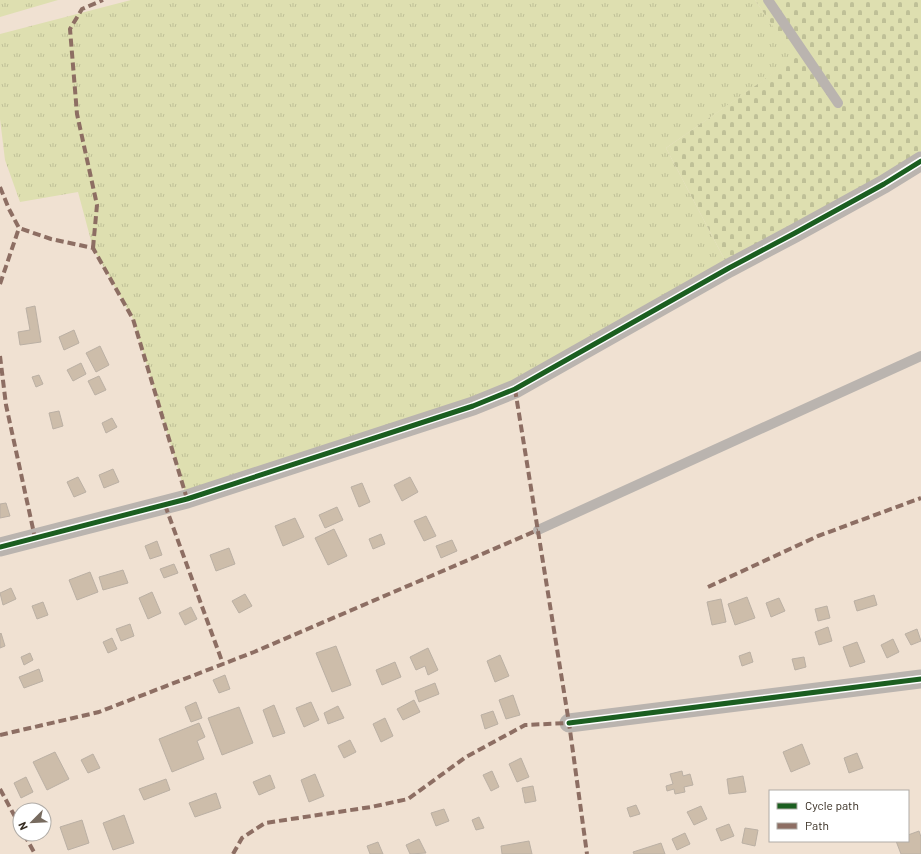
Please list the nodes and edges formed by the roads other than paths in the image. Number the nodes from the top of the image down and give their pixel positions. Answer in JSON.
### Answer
{"nodes":[{"id":1,"x":768,"y":0,"type":"edge"},
{"id":2,"x":838,"y":103,"type":"dead end"},
{"id":3,"x":921,"y":161,"type":"edge"},
{"id":4,"x":921,"y":356,"type":"edge"},
{"id":5,"x":538,"y":530,"type":"dead end"},
{"id":6,"x":0,"y":547,"type":"edge"},
{"id":7,"x":921,"y":679,"type":"edge"},
{"id":8,"x":569,"y":723,"type":"dead end"}],
"edges":[{"from":1,"to":2,"type":"lane"},
{"from":3,"to":6,"type":"street"},
{"from":4,"to":5,"type":"lane"},
{"from":7,"to":8,"type":"street"}]}
